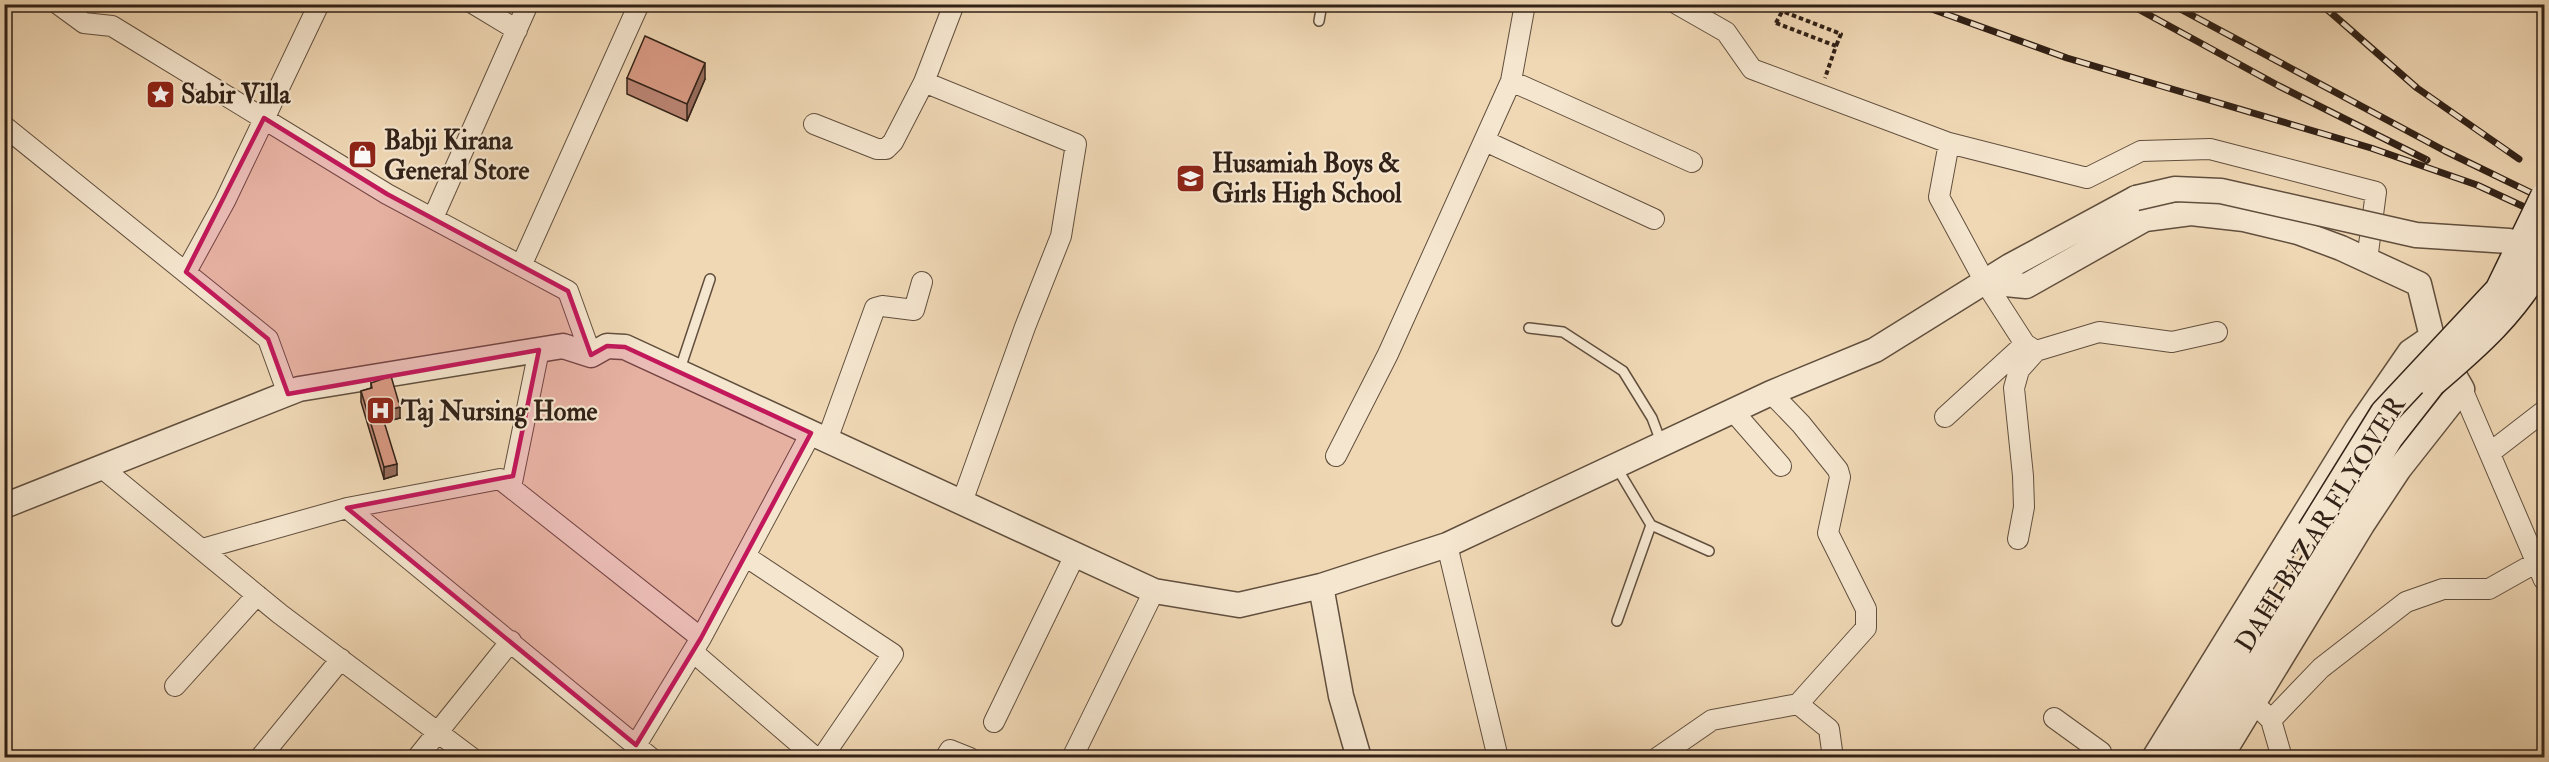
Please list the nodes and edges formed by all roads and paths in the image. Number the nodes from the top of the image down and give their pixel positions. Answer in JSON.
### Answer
{"nodes":[{"id":1,"x":58,"y":4,"type":"edge"},
{"id":2,"x":93,"y":4,"type":"edge"},
{"id":3,"x":319,"y":4,"type":"edge"},
{"id":4,"x":474,"y":4,"type":"edge"},
{"id":5,"x":528,"y":4,"type":"edge"},
{"id":6,"x":639,"y":4,"type":"edge"},
{"id":7,"x":954,"y":4,"type":"edge"},
{"id":8,"x":1322,"y":4,"type":"edge"},
{"id":9,"x":1525,"y":4,"type":"edge"},
{"id":10,"x":1677,"y":4,"type":"edge"},
{"id":11,"x":1764,"y":4,"type":"edge"},
{"id":12,"x":1786,"y":4,"type":"edge"},
{"id":13,"x":1319,"y":21,"type":"dead end"},
{"id":14,"x":84,"y":22,"type":"junction"},
{"id":15,"x":517,"y":30,"type":"junction"},
{"id":16,"x":1836,"y":46,"type":"junction"},
{"id":17,"x":1511,"y":81,"type":"junction"},
{"id":18,"x":924,"y":82,"type":"junction"},
{"id":19,"x":1819,"y":94,"type":"junction"},
{"id":20,"x":264,"y":118,"type":"junction"},
{"id":21,"x":814,"y":124,"type":"dead end"},
{"id":22,"x":4,"y":126,"type":"edge"},
{"id":23,"x":1485,"y":141,"type":"junction"},
{"id":24,"x":1949,"y":143,"type":"junction"},
{"id":25,"x":1692,"y":162,"type":"dead end"},
{"id":26,"x":2544,"y":197,"type":"edge"},
{"id":27,"x":433,"y":219,"type":"junction"},
{"id":28,"x":1654,"y":219,"type":"dead end"},
{"id":29,"x":2533,"y":246,"type":"edge"},
{"id":30,"x":2544,"y":259,"type":"edge"},
{"id":31,"x":2367,"y":260,"type":"junction"},
{"id":32,"x":521,"y":266,"type":"junction"},
{"id":33,"x":186,"y":272,"type":"junction"},
{"id":34,"x":710,"y":279,"type":"dead end"},
{"id":35,"x":922,"y":282,"type":"dead end"},
{"id":36,"x":1985,"y":282,"type":"junction"},
{"id":37,"x":1529,"y":328,"type":"dead end"},
{"id":38,"x":2217,"y":332,"type":"dead end"},
{"id":39,"x":2432,"y":337,"type":"junction"},
{"id":40,"x":2030,"y":348,"type":"junction"},
{"id":41,"x":539,"y":350,"type":"junction"},
{"id":42,"x":591,"y":356,"type":"junction"},
{"id":43,"x":679,"y":372,"type":"junction"},
{"id":44,"x":2462,"y":389,"type":"junction"},
{"id":45,"x":1771,"y":393,"type":"junction"},
{"id":46,"x":288,"y":394,"type":"junction"},
{"id":47,"x":1733,"y":411,"type":"junction"},
{"id":48,"x":2544,"y":411,"type":"edge"},
{"id":49,"x":1945,"y":417,"type":"dead end"},
{"id":50,"x":819,"y":436,"type":"junction"},
{"id":51,"x":1662,"y":444,"type":"junction"},
{"id":52,"x":2491,"y":452,"type":"junction"},
{"id":53,"x":1336,"y":456,"type":"dead end"},
{"id":54,"x":1616,"y":465,"type":"junction"},
{"id":55,"x":1781,"y":466,"type":"dead end"},
{"id":56,"x":101,"y":467,"type":"junction"},
{"id":57,"x":511,"y":487,"type":"junction"},
{"id":58,"x":962,"y":502,"type":"junction"},
{"id":59,"x":4,"y":506,"type":"edge"},
{"id":60,"x":347,"y":508,"type":"junction"},
{"id":61,"x":1651,"y":525,"type":"junction"},
{"id":62,"x":2018,"y":538,"type":"dead end"},
{"id":63,"x":1447,"y":545,"type":"junction"},
{"id":64,"x":202,"y":549,"type":"junction"},
{"id":65,"x":1709,"y":551,"type":"dead end"},
{"id":66,"x":1076,"y":555,"type":"junction"},
{"id":67,"x":745,"y":556,"type":"junction"},
{"id":68,"x":2542,"y":573,"type":"edge"},
{"id":69,"x":1320,"y":586,"type":"junction"},
{"id":70,"x":1154,"y":591,"type":"junction"},
{"id":71,"x":257,"y":595,"type":"junction"},
{"id":72,"x":1617,"y":621,"type":"dead end"},
{"id":73,"x":511,"y":641,"type":"junction"},
{"id":74,"x":697,"y":645,"type":"junction"},
{"id":75,"x":341,"y":659,"type":"junction"},
{"id":76,"x":175,"y":686,"type":"dead end"},
{"id":77,"x":2254,"y":703,"type":"junction"},
{"id":78,"x":1798,"y":704,"type":"junction"},
{"id":79,"x":2054,"y":718,"type":"dead end"},
{"id":80,"x":2271,"y":720,"type":"junction"},
{"id":81,"x":994,"y":722,"type":"dead end"},
{"id":82,"x":437,"y":731,"type":"junction"},
{"id":83,"x":644,"y":751,"type":"edge"},
{"id":84,"x":260,"y":758,"type":"edge"},
{"id":85,"x":417,"y":758,"type":"edge"},
{"id":86,"x":472,"y":758,"type":"edge"},
{"id":87,"x":816,"y":758,"type":"edge"},
{"id":88,"x":822,"y":758,"type":"edge"},
{"id":89,"x":945,"y":758,"type":"edge"},
{"id":90,"x":970,"y":758,"type":"edge"},
{"id":91,"x":1072,"y":758,"type":"edge"},
{"id":92,"x":1359,"y":758,"type":"edge"},
{"id":93,"x":1498,"y":758,"type":"edge"},
{"id":94,"x":1657,"y":758,"type":"edge"},
{"id":95,"x":1833,"y":758,"type":"edge"},
{"id":96,"x":2101,"y":758,"type":"edge"},
{"id":97,"x":2154,"y":758,"type":"edge"},
{"id":98,"x":2173,"y":758,"type":"edge"},
{"id":99,"x":2198,"y":758,"type":"edge"},
{"id":100,"x":2220,"y":758,"type":"edge"},
{"id":101,"x":2282,"y":758,"type":"edge"}],
"edges":[{"from":1,"to":14,"type":"street"},
{"from":2,"to":14,"type":"street"},
{"from":3,"to":20,"type":"street"},
{"from":4,"to":15,"type":"street"},
{"from":5,"to":15,"type":"street"},
{"from":6,"to":32,"type":"street"},
{"from":7,"to":18,"type":"street"},
{"from":8,"to":13,"type":"lane"},
{"from":9,"to":17,"type":"street"},
{"from":10,"to":19,"type":"street"},
{"from":11,"to":16,"type":"path"},
{"from":12,"to":16,"type":"path","bridge":true},
{"from":14,"to":20,"type":"street"},
{"from":15,"to":27,"type":"street"},
{"from":16,"to":19,"type":"path"},
{"from":17,"to":23,"type":"street"},
{"from":17,"to":25,"type":"street"},
{"from":18,"to":21,"type":"street"},
{"from":18,"to":58,"type":"street"},
{"from":19,"to":24,"type":"street"},
{"from":20,"to":27,"type":"street"},
{"from":20,"to":33,"type":"street"},
{"from":22,"to":33,"type":"street"},
{"from":23,"to":28,"type":"street"},
{"from":23,"to":53,"type":"street"},
{"from":24,"to":31,"type":"street"},
{"from":24,"to":36,"type":"street"},
{"from":26,"to":29,"type":"main road","name":"DAHI BAZAR FLYOVER","bridge":true},
{"from":27,"to":32,"type":"street"},
{"from":29,"to":36,"type":"street","bridge":true},
{"from":29,"to":98,"type":"main road","name":"DAHI BAZAR FLYOVER","bridge":true},
{"from":30,"to":99,"type":"main road","name":"DAHI BAZAR FLYOVER","bridge":true},
{"from":31,"to":36,"type":"street"},
{"from":31,"to":39,"type":"street"},
{"from":32,"to":42,"type":"street"},
{"from":33,"to":46,"type":"street"},
{"from":34,"to":43,"type":"lane"},
{"from":35,"to":50,"type":"street"},
{"from":36,"to":40,"type":"street"},
{"from":36,"to":45,"type":"street"},
{"from":37,"to":51,"type":"lane"},
{"from":38,"to":40,"type":"street"},
{"from":39,"to":44,"type":"street"},
{"from":39,"to":97,"type":"street"},
{"from":40,"to":49,"type":"street"},
{"from":40,"to":62,"type":"street"},
{"from":41,"to":42,"type":"street"},
{"from":41,"to":46,"type":"street"},
{"from":41,"to":57,"type":"street"},
{"from":42,"to":43,"type":"street"},
{"from":43,"to":50,"type":"street"},
{"from":44,"to":52,"type":"street"},
{"from":44,"to":77,"type":"street"},
{"from":45,"to":47,"type":"street"},
{"from":45,"to":78,"type":"street"},
{"from":46,"to":56,"type":"street"},
{"from":47,"to":51,"type":"street"},
{"from":47,"to":55,"type":"street"},
{"from":48,"to":52,"type":"street"},
{"from":50,"to":58,"type":"street"},
{"from":50,"to":67,"type":"street"},
{"from":51,"to":54,"type":"street"},
{"from":52,"to":68,"type":"street"},
{"from":54,"to":61,"type":"lane"},
{"from":54,"to":63,"type":"street"},
{"from":56,"to":59,"type":"street"},
{"from":56,"to":64,"type":"street"},
{"from":57,"to":60,"type":"street"},
{"from":57,"to":74,"type":"street"},
{"from":58,"to":66,"type":"street"},
{"from":60,"to":64,"type":"street"},
{"from":60,"to":73,"type":"street"},
{"from":61,"to":65,"type":"lane"},
{"from":61,"to":72,"type":"lane"},
{"from":63,"to":69,"type":"street"},
{"from":63,"to":93,"type":"street"},
{"from":64,"to":71,"type":"street"},
{"from":66,"to":70,"type":"street"},
{"from":66,"to":81,"type":"street"},
{"from":67,"to":74,"type":"street"},
{"from":67,"to":88,"type":"street"},
{"from":68,"to":80,"type":"street"},
{"from":69,"to":70,"type":"street"},
{"from":69,"to":92,"type":"street"},
{"from":70,"to":91,"type":"street"},
{"from":71,"to":75,"type":"street"},
{"from":71,"to":76,"type":"street"},
{"from":73,"to":82,"type":"street"},
{"from":73,"to":83,"type":"street"},
{"from":74,"to":83,"type":"street"},
{"from":74,"to":87,"type":"street"},
{"from":75,"to":82,"type":"street"},
{"from":75,"to":84,"type":"street"},
{"from":77,"to":80,"type":"street"},
{"from":77,"to":100,"type":"street"},
{"from":78,"to":94,"type":"street"},
{"from":78,"to":95,"type":"street"},
{"from":79,"to":96,"type":"street"},
{"from":80,"to":101,"type":"street"},
{"from":82,"to":85,"type":"street"},
{"from":82,"to":86,"type":"street"},
{"from":89,"to":90,"type":"street"}]}
